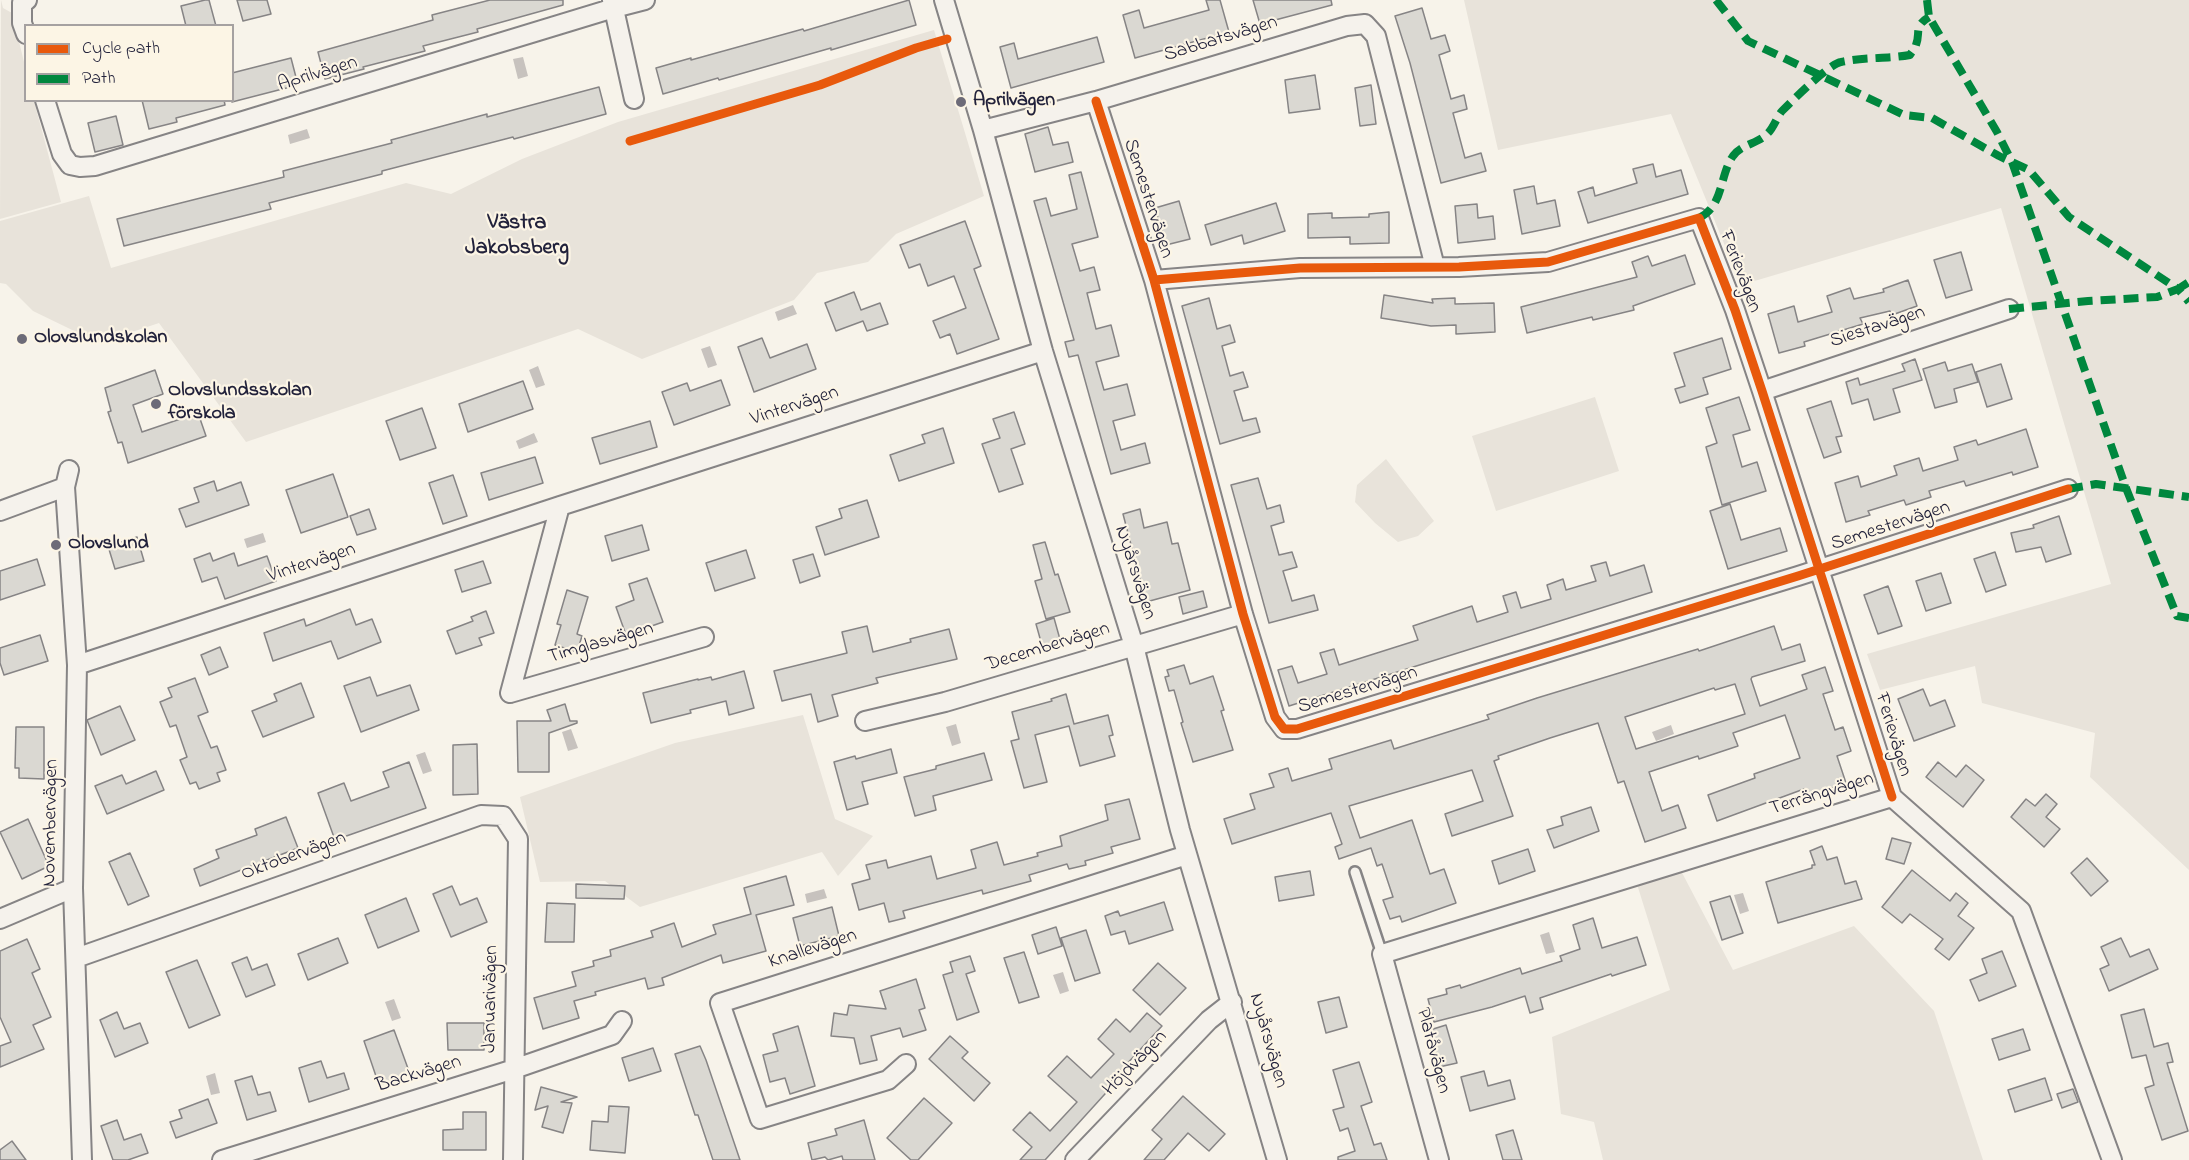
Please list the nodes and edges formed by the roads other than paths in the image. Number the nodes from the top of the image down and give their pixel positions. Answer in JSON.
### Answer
{"nodes":[{"id":1,"x":27,"y":0,"type":"edge"},
{"id":2,"x":645,"y":0,"type":"edge"},
{"id":3,"x":944,"y":0,"type":"edge"},
{"id":4,"x":613,"y":4,"type":"edge"},
{"id":5,"x":24,"y":28,"type":"edge"},
{"id":6,"x":634,"y":99,"type":"dead end"},
{"id":7,"x":46,"y":102,"type":"edge"},
{"id":8,"x":1096,"y":102,"type":"junction"},
{"id":9,"x":983,"y":130,"type":"junction"},
{"id":10,"x":1435,"y":267,"type":"junction"},
{"id":11,"x":1154,"y":280,"type":"junction"},
{"id":12,"x":2009,"y":309,"type":"dead end"},
{"id":13,"x":1043,"y":351,"type":"junction"},
{"id":14,"x":1762,"y":391,"type":"junction"},
{"id":15,"x":2068,"y":489,"type":"dead end"},
{"id":16,"x":560,"y":506,"type":"junction"},
{"id":17,"x":0,"y":511,"type":"edge"},
{"id":18,"x":1819,"y":569,"type":"junction"},
{"id":19,"x":1243,"y":614,"type":"junction"},
{"id":20,"x":704,"y":637,"type":"dead end"},
{"id":21,"x":1134,"y":646,"type":"junction"},
{"id":22,"x":77,"y":665,"type":"junction"},
{"id":23,"x":865,"y":721,"type":"dead end"},
{"id":24,"x":1892,"y":796,"type":"junction"},
{"id":25,"x":518,"y":839,"type":"joint"},
{"id":26,"x":1188,"y":855,"type":"junction"},
{"id":27,"x":1355,"y":872,"type":"dead end"},
{"id":28,"x":73,"y":888,"type":"junction"},
{"id":29,"x":0,"y":920,"type":"edge"},
{"id":30,"x":1382,"y":954,"type":"junction"},
{"id":31,"x":76,"y":958,"type":"junction"},
{"id":32,"x":1232,"y":1002,"type":"junction"},
{"id":33,"x":622,"y":1021,"type":"dead end"},
{"id":34,"x":906,"y":1064,"type":"dead end"},
{"id":35,"x":514,"y":1069,"type":"junction"},
{"id":36,"x":82,"y":1160,"type":"edge"},
{"id":37,"x":222,"y":1160,"type":"edge"},
{"id":38,"x":513,"y":1160,"type":"edge"},
{"id":39,"x":1075,"y":1160,"type":"edge"},
{"id":40,"x":1277,"y":1160,"type":"edge"},
{"id":41,"x":1439,"y":1160,"type":"edge"},
{"id":42,"x":2112,"y":1160,"type":"edge"}],
"edges":[{"from":1,"to":5,"type":"street"},
{"from":2,"to":4,"type":"street","name":"Aprilvägen"},
{"from":3,"to":9,"type":"street","name":"Nyårsvägen"},
{"from":4,"to":6,"type":"street"},
{"from":4,"to":7,"type":"street","name":"Aprilvägen"},
{"from":8,"to":9,"type":"street","name":"Sabbatsvägen"},
{"from":8,"to":10,"type":"street","name":"Sabbatsvägen"},
{"from":8,"to":11,"type":"street","name":"Semestervägen"},
{"from":9,"to":13,"type":"street","name":"Nyårsvägen"},
{"from":10,"to":11,"type":"street","name":"Ferievägen"},
{"from":10,"to":14,"type":"street","name":"Ferievägen"},
{"from":11,"to":19,"type":"street","name":"Semestervägen"},
{"from":12,"to":14,"type":"street","name":"Siestavägen"},
{"from":13,"to":16,"type":"street","name":"Vintervägen"},
{"from":13,"to":21,"type":"street","name":"Nyårsvägen"},
{"from":14,"to":18,"type":"street","name":"Ferievägen"},
{"from":15,"to":18,"type":"street","name":"Semestervägen"},
{"from":16,"to":20,"type":"street","name":"Timglasvägen"},
{"from":16,"to":22,"type":"street","name":"Vintervägen"},
{"from":17,"to":22,"type":"street","name":"Novembervägen"},
{"from":18,"to":19,"type":"street","name":"Semestervägen"},
{"from":18,"to":24,"type":"street","name":"Ferievägen"},
{"from":19,"to":21,"type":"street","name":"Decembervägen"},
{"from":21,"to":23,"type":"street","name":"Decembervägen"},
{"from":21,"to":26,"type":"street","name":"Nyårsvägen"},
{"from":22,"to":28,"type":"street","name":"Novembervägen"},
{"from":24,"to":30,"type":"street","name":"Terrängvägen"},
{"from":24,"to":42,"type":"street","name":"Terrängvägen"},
{"from":25,"to":31,"type":"street","name":"Oktobervägen"},
{"from":25,"to":35,"type":"street","name":"Januarivägen"},
{"from":26,"to":32,"type":"street","name":"Nyårsvägen"},
{"from":26,"to":34,"type":"street","name":"Knallevägen"},
{"from":27,"to":30,"type":"lane"},
{"from":28,"to":29,"type":"street"},
{"from":28,"to":31,"type":"street","name":"Novembervägen"},
{"from":30,"to":41,"type":"street","name":"Platåvägen"},
{"from":31,"to":36,"type":"street","name":"Novembervägen"},
{"from":32,"to":39,"type":"street","name":"Höjdvägen"},
{"from":32,"to":40,"type":"street","name":"Nyårsvägen"},
{"from":33,"to":35,"type":"street","name":"Backvägen"},
{"from":35,"to":37,"type":"street","name":"Backvägen"},
{"from":35,"to":38,"type":"street","name":"Januarivägen"}]}
